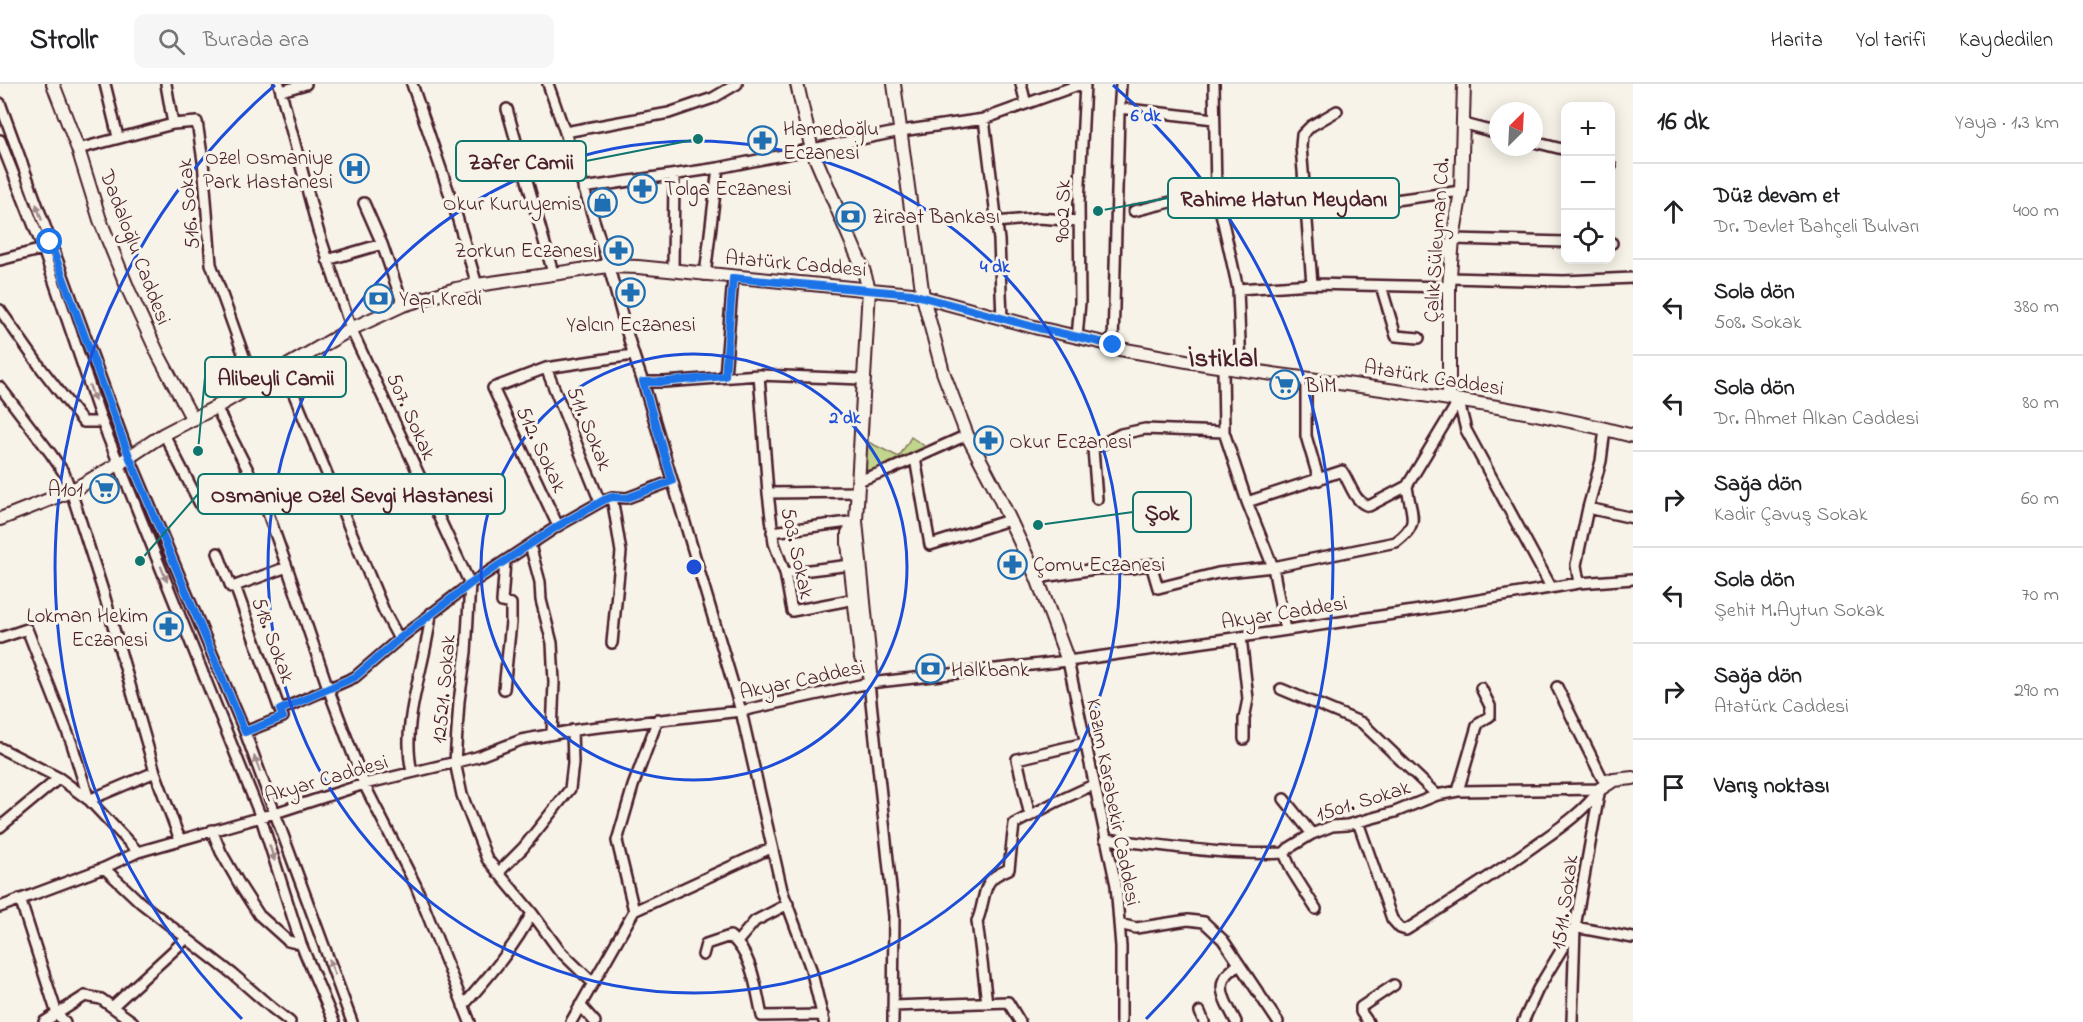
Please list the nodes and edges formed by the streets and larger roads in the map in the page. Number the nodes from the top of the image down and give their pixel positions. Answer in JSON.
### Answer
{"nodes":[{"id":1,"x":53,"y":84,"type":"edge"},
{"id":2,"x":105,"y":84,"type":"edge"},
{"id":3,"x":166,"y":84,"type":"edge"},
{"id":4,"x":306,"y":84,"type":"edge"},
{"id":5,"x":411,"y":84,"type":"edge"},
{"id":6,"x":548,"y":84,"type":"edge"},
{"id":7,"x":737,"y":84,"type":"edge"},
{"id":8,"x":797,"y":84,"type":"edge"},
{"id":9,"x":894,"y":84,"type":"edge"},
{"id":10,"x":1020,"y":84,"type":"edge"},
{"id":11,"x":1083,"y":84,"type":"edge"},
{"id":12,"x":1121,"y":84,"type":"edge"},
{"id":13,"x":1214,"y":84,"type":"edge"},
{"id":14,"x":1464,"y":84,"type":"edge"},
{"id":15,"x":280,"y":87,"type":"edge"},
{"id":16,"x":0,"y":103,"type":"edge"},
{"id":17,"x":1026,"y":104,"type":"junction"},
{"id":18,"x":1119,"y":108,"type":"junction"},
{"id":19,"x":507,"y":109,"type":"dead end"},
{"id":20,"x":1337,"y":111,"type":"dead end"},
{"id":21,"x":984,"y":119,"type":"junction"},
{"id":22,"x":1214,"y":119,"type":"junction"},
{"id":23,"x":173,"y":124,"type":"junction"},
{"id":24,"x":1464,"y":124,"type":"junction"},
{"id":25,"x":901,"y":131,"type":"junction"},
{"id":26,"x":1489,"y":131,"type":"edge"},
{"id":27,"x":565,"y":132,"type":"junction"},
{"id":28,"x":118,"y":137,"type":"junction"},
{"id":29,"x":0,"y":140,"type":"edge"},
{"id":30,"x":1543,"y":144,"type":"edge"},
{"id":31,"x":78,"y":148,"type":"junction"},
{"id":32,"x":1561,"y":149,"type":"edge"},
{"id":33,"x":812,"y":150,"type":"junction"},
{"id":34,"x":717,"y":168,"type":"junction"},
{"id":35,"x":674,"y":175,"type":"junction"},
{"id":36,"x":583,"y":188,"type":"junction"},
{"id":37,"x":1216,"y":191,"type":"junction"},
{"id":38,"x":1461,"y":191,"type":"junction"},
{"id":39,"x":364,"y":203,"type":"dead end"},
{"id":40,"x":1134,"y":211,"type":"dead end"},
{"id":41,"x":1307,"y":212,"type":"junction"},
{"id":42,"x":1079,"y":221,"type":"junction"},
{"id":43,"x":996,"y":222,"type":"junction"},
{"id":44,"x":1453,"y":239,"type":"junction"},
{"id":45,"x":1561,"y":242,"type":"edge"},
{"id":46,"x":382,"y":244,"type":"junction"},
{"id":47,"x":43,"y":249,"type":"junction"},
{"id":48,"x":0,"y":260,"type":"edge"},
{"id":49,"x":327,"y":260,"type":"junction"},
{"id":50,"x":608,"y":266,"type":"junction"},
{"id":51,"x":673,"y":271,"type":"junction"},
{"id":52,"x":552,"y":273,"type":"junction"},
{"id":53,"x":705,"y":275,"type":"junction"},
{"id":54,"x":733,"y":278,"type":"junction"},
{"id":55,"x":1633,"y":279,"type":"edge"},
{"id":56,"x":1449,"y":282,"type":"junction"},
{"id":57,"x":1312,"y":284,"type":"junction"},
{"id":58,"x":477,"y":285,"type":"junction"},
{"id":59,"x":1381,"y":286,"type":"junction"},
{"id":60,"x":869,"y":289,"type":"junction"},
{"id":61,"x":1238,"y":289,"type":"junction"},
{"id":62,"x":923,"y":297,"type":"junction"},
{"id":63,"x":403,"y":305,"type":"junction"},
{"id":64,"x":0,"y":310,"type":"edge"},
{"id":65,"x":1002,"y":319,"type":"junction"},
{"id":66,"x":351,"y":329,"type":"junction"},
{"id":67,"x":1077,"y":338,"type":"junction"},
{"id":68,"x":1419,"y":338,"type":"dead end"},
{"id":69,"x":1113,"y":345,"type":"junction"},
{"id":70,"x":633,"y":355,"type":"junction"},
{"id":71,"x":1223,"y":367,"type":"junction"},
{"id":72,"x":283,"y":368,"type":"junction"},
{"id":73,"x":546,"y":368,"type":"junction"},
{"id":74,"x":1240,"y":369,"type":"junction"},
{"id":75,"x":759,"y":375,"type":"junction"},
{"id":76,"x":725,"y":376,"type":"junction"},
{"id":77,"x":1306,"y":378,"type":"junction"},
{"id":78,"x":862,"y":379,"type":"junction"},
{"id":79,"x":643,"y":382,"type":"junction"},
{"id":80,"x":254,"y":384,"type":"junction"},
{"id":81,"x":0,"y":387,"type":"edge"},
{"id":82,"x":1456,"y":400,"type":"junction"},
{"id":83,"x":216,"y":407,"type":"junction"},
{"id":84,"x":193,"y":420,"type":"junction"},
{"id":85,"x":102,"y":422,"type":"junction"},
{"id":86,"x":1605,"y":429,"type":"junction"},
{"id":87,"x":1224,"y":432,"type":"junction"},
{"id":88,"x":164,"y":434,"type":"junction"},
{"id":89,"x":967,"y":435,"type":"junction"},
{"id":90,"x":1633,"y":436,"type":"edge"},
{"id":91,"x":915,"y":458,"type":"junction"},
{"id":92,"x":125,"y":460,"type":"junction"},
{"id":93,"x":1318,"y":480,"type":"junction"},
{"id":94,"x":672,"y":481,"type":"junction"},
{"id":95,"x":858,"y":486,"type":"junction"},
{"id":96,"x":1407,"y":486,"type":"junction"},
{"id":97,"x":71,"y":491,"type":"junction"},
{"id":98,"x":768,"y":493,"type":"junction"},
{"id":99,"x":612,"y":497,"type":"junction"},
{"id":100,"x":1097,"y":499,"type":"dead end"},
{"id":101,"x":600,"y":502,"type":"junction"},
{"id":102,"x":1247,"y":502,"type":"junction"},
{"id":103,"x":201,"y":506,"type":"dead end"},
{"id":104,"x":1588,"y":508,"type":"junction"},
{"id":105,"x":1633,"y":518,"type":"edge"},
{"id":106,"x":0,"y":519,"type":"edge"},
{"id":107,"x":1009,"y":520,"type":"junction"},
{"id":108,"x":856,"y":521,"type":"junction"},
{"id":109,"x":558,"y":526,"type":"junction"},
{"id":110,"x":772,"y":532,"type":"junction"},
{"id":111,"x":530,"y":545,"type":"junction"},
{"id":112,"x":218,"y":553,"type":"dead end"},
{"id":113,"x":505,"y":561,"type":"junction"},
{"id":114,"x":851,"y":565,"type":"junction"},
{"id":115,"x":288,"y":567,"type":"junction"},
{"id":116,"x":1273,"y":567,"type":"junction"},
{"id":117,"x":785,"y":573,"type":"junction"},
{"id":118,"x":1037,"y":578,"type":"junction"},
{"id":119,"x":1633,"y":579,"type":"edge"},
{"id":120,"x":1579,"y":583,"type":"junction"},
{"id":121,"x":470,"y":584,"type":"junction"},
{"id":122,"x":233,"y":587,"type":"junction"},
{"id":123,"x":1551,"y":587,"type":"junction"},
{"id":124,"x":855,"y":599,"type":"junction"},
{"id":125,"x":431,"y":613,"type":"junction"},
{"id":126,"x":1285,"y":630,"type":"junction"},
{"id":127,"x":1241,"y":637,"type":"junction"},
{"id":128,"x":0,"y":638,"type":"edge"},
{"id":129,"x":399,"y":639,"type":"junction"},
{"id":130,"x":612,"y":642,"type":"dead end"},
{"id":131,"x":1068,"y":661,"type":"junction"},
{"id":132,"x":869,"y":683,"type":"junction"},
{"id":133,"x":1557,"y":687,"type":"dead end"},
{"id":134,"x":328,"y":688,"type":"junction"},
{"id":135,"x":1481,"y":688,"type":"dead end"},
{"id":136,"x":504,"y":689,"type":"dead end"},
{"id":137,"x":1281,"y":689,"type":"dead end"},
{"id":138,"x":280,"y":710,"type":"junction"},
{"id":139,"x":741,"y":711,"type":"junction"},
{"id":140,"x":658,"y":719,"type":"junction"},
{"id":141,"x":572,"y":730,"type":"junction"},
{"id":142,"x":245,"y":732,"type":"junction"},
{"id":143,"x":552,"y":734,"type":"junction"},
{"id":144,"x":1244,"y":739,"type":"dead end"},
{"id":145,"x":1085,"y":743,"type":"junction"},
{"id":146,"x":1,"y":751,"type":"edge"},
{"id":147,"x":455,"y":762,"type":"junction"},
{"id":148,"x":154,"y":772,"type":"junction"},
{"id":149,"x":412,"y":772,"type":"junction"},
{"id":150,"x":59,"y":778,"type":"junction"},
{"id":151,"x":1614,"y":780,"type":"junction"},
{"id":152,"x":1632,"y":780,"type":"edge"},
{"id":153,"x":364,"y":784,"type":"junction"},
{"id":154,"x":1093,"y":785,"type":"junction"},
{"id":155,"x":1600,"y":789,"type":"junction"},
{"id":156,"x":1458,"y":791,"type":"junction"},
{"id":157,"x":1437,"y":795,"type":"junction"},
{"id":158,"x":1284,"y":799,"type":"dead end"},
{"id":159,"x":89,"y":800,"type":"junction"},
{"id":160,"x":275,"y":813,"type":"junction"},
{"id":161,"x":260,"y":815,"type":"junction"},
{"id":162,"x":1030,"y":816,"type":"junction"},
{"id":163,"x":1358,"y":822,"type":"junction"},
{"id":164,"x":0,"y":827,"type":"edge"},
{"id":165,"x":212,"y":830,"type":"junction"},
{"id":166,"x":1312,"y":834,"type":"junction"},
{"id":167,"x":1105,"y":839,"type":"junction"},
{"id":168,"x":180,"y":840,"type":"junction"},
{"id":169,"x":771,"y":848,"type":"junction"},
{"id":170,"x":138,"y":852,"type":"junction"},
{"id":171,"x":1284,"y":854,"type":"junction"},
{"id":172,"x":104,"y":868,"type":"junction"},
{"id":173,"x":498,"y":873,"type":"junction"},
{"id":174,"x":20,"y":899,"type":"junction"},
{"id":175,"x":788,"y":904,"type":"junction"},
{"id":176,"x":0,"y":907,"type":"edge"},
{"id":177,"x":1316,"y":909,"type":"dead end"},
{"id":178,"x":634,"y":911,"type":"junction"},
{"id":179,"x":532,"y":913,"type":"junction"},
{"id":180,"x":1119,"y":924,"type":"junction"},
{"id":181,"x":1575,"y":927,"type":"junction"},
{"id":182,"x":187,"y":938,"type":"junction"},
{"id":183,"x":1633,"y":938,"type":"edge"},
{"id":184,"x":737,"y":942,"type":"junction"},
{"id":185,"x":301,"y":944,"type":"junction"},
{"id":186,"x":703,"y":955,"type":"dead end"},
{"id":187,"x":1238,"y":964,"type":"junction"},
{"id":188,"x":593,"y":982,"type":"junction"},
{"id":189,"x":1394,"y":985,"type":"dead end"},
{"id":190,"x":987,"y":1003,"type":"junction"},
{"id":191,"x":580,"y":1005,"type":"junction"},
{"id":192,"x":463,"y":1006,"type":"junction"},
{"id":193,"x":893,"y":1006,"type":"junction"},
{"id":194,"x":112,"y":1007,"type":"junction"},
{"id":195,"x":1200,"y":1012,"type":"dead end"},
{"id":196,"x":57,"y":1014,"type":"junction"},
{"id":197,"x":824,"y":1019,"type":"edge"},
{"id":198,"x":44,"y":1022,"type":"edge"},
{"id":199,"x":65,"y":1022,"type":"edge"},
{"id":200,"x":133,"y":1022,"type":"edge"},
{"id":201,"x":290,"y":1022,"type":"edge"},
{"id":202,"x":334,"y":1022,"type":"edge"},
{"id":203,"x":352,"y":1022,"type":"edge"},
{"id":204,"x":470,"y":1022,"type":"edge"},
{"id":205,"x":571,"y":1022,"type":"edge"},
{"id":206,"x":595,"y":1022,"type":"edge"},
{"id":207,"x":892,"y":1022,"type":"edge"},
{"id":208,"x":1020,"y":1022,"type":"edge"},
{"id":209,"x":1121,"y":1022,"type":"edge"},
{"id":210,"x":1204,"y":1022,"type":"edge"},
{"id":211,"x":1236,"y":1022,"type":"edge"},
{"id":212,"x":1278,"y":1022,"type":"edge"},
{"id":213,"x":1368,"y":1022,"type":"edge"},
{"id":214,"x":1523,"y":1022,"type":"edge"},
{"id":215,"x":1572,"y":1022,"type":"edge"}],
"edges":[{"from":1,"to":31,"type":"street","name":"Dadaloğlu Caddesi"},
{"from":2,"to":28,"type":"street"},
{"from":3,"to":23,"type":"street"},
{"from":4,"to":15,"type":"street"},
{"from":5,"to":58,"type":"street"},
{"from":6,"to":27,"type":"street"},
{"from":7,"to":27,"type":"street"},
{"from":8,"to":33,"type":"street"},
{"from":9,"to":25,"type":"street"},
{"from":10,"to":17,"type":"street"},
{"from":11,"to":17,"type":"street"},
{"from":11,"to":42,"type":"street","name":"9002 Sk"},
{"from":12,"to":18,"type":"street"},
{"from":13,"to":22,"type":"street"},
{"from":14,"to":24,"type":"street","name":"Çalık Süleyman Cd."},
{"from":15,"to":49,"type":"street","name":"507. Sokak"},
{"from":92,"to":16,"type":"street","one_way":true},
{"from":17,"to":21,"type":"street"},
{"from":18,"to":22,"type":"street"},
{"from":18,"to":69,"type":"street"},
{"from":19,"to":52,"type":"street"},
{"from":20,"to":41,"type":"street"},
{"from":21,"to":25,"type":"street"},
{"from":21,"to":43,"type":"street"},
{"from":22,"to":37,"type":"street"},
{"from":23,"to":28,"type":"street"},
{"from":23,"to":80,"type":"street","name":"516. Sokak"},
{"from":24,"to":26,"type":"street"},
{"from":24,"to":38,"type":"street","name":"Çalık Süleyman Cd."},
{"from":25,"to":33,"type":"street"},
{"from":25,"to":62,"type":"street"},
{"from":27,"to":36,"type":"street"},
{"from":28,"to":31,"type":"street"},
{"from":29,"to":47,"type":"street"},
{"from":30,"to":32,"type":"street"},
{"from":31,"to":84,"type":"street","name":"Dadaloğlu Caddesi"},
{"from":33,"to":34,"type":"street"},
{"from":33,"to":60,"type":"street"},
{"from":34,"to":35,"type":"street"},
{"from":34,"to":53,"type":"street"},
{"from":35,"to":36,"type":"street"},
{"from":35,"to":51,"type":"street"},
{"from":36,"to":50,"type":"street"},
{"from":37,"to":40,"type":"street"},
{"from":37,"to":61,"type":"street"},
{"from":38,"to":41,"type":"street"},
{"from":38,"to":44,"type":"street","name":"Çalık Süleyman Cd."},
{"from":39,"to":46,"type":"street"},
{"from":41,"to":57,"type":"street"},
{"from":42,"to":43,"type":"street"},
{"from":42,"to":67,"type":"street","name":"9002 Sk"},
{"from":43,"to":65,"type":"street"},
{"from":44,"to":45,"type":"street"},
{"from":44,"to":56,"type":"street","name":"Çalık Süleyman Cd."},
{"from":46,"to":49,"type":"street"},
{"from":46,"to":63,"type":"street"},
{"from":47,"to":48,"type":"street"},
{"from":47,"to":85,"type":"street","one_way":true},
{"from":49,"to":66,"type":"street","name":"507. Sokak"},
{"from":50,"to":51,"type":"street","name":"Atatürk Caddesi"},
{"from":50,"to":52,"type":"street","name":"Atatürk Caddesi"},
{"from":50,"to":70,"type":"street"},
{"from":51,"to":53,"type":"street","name":"Atatürk Caddesi"},
{"from":52,"to":58,"type":"street","name":"Atatürk Caddesi"},
{"from":53,"to":54,"type":"street","name":"Atatürk Caddesi"},
{"from":54,"to":60,"type":"street","name":"Atatürk Caddesi"},
{"from":54,"to":76,"type":"street"},
{"from":55,"to":56,"type":"street"},
{"from":56,"to":59,"type":"street"},
{"from":56,"to":82,"type":"street","name":"Çalık Süleyman Cd."},
{"from":57,"to":59,"type":"street"},
{"from":57,"to":61,"type":"street"},
{"from":58,"to":63,"type":"street","name":"Atatürk Caddesi"},
{"from":59,"to":68,"type":"street"},
{"from":60,"to":62,"type":"street","name":"Atatürk Caddesi"},
{"from":60,"to":78,"type":"street"},
{"from":61,"to":74,"type":"street"},
{"from":62,"to":65,"type":"street","name":"Atatürk Caddesi"},
{"from":62,"to":89,"type":"street"},
{"from":63,"to":66,"type":"street","name":"Atatürk Caddesi"},
{"from":64,"to":85,"type":"street"},
{"from":65,"to":67,"type":"street","name":"Atatürk Caddesi"},
{"from":66,"to":72,"type":"street","name":"Atatürk Caddesi"},
{"from":66,"to":121,"type":"street","name":"507. Sokak"},
{"from":67,"to":69,"type":"street","name":"Atatürk Caddesi"},
{"from":69,"to":71,"type":"street","name":"Atatürk Caddesi"},
{"from":70,"to":73,"type":"street"},
{"from":70,"to":79,"type":"street"},
{"from":71,"to":74,"type":"street","name":"Atatürk Caddesi"},
{"from":71,"to":87,"type":"street"},
{"from":72,"to":80,"type":"street","name":"Atatürk Caddesi"},
{"from":72,"to":129,"type":"street"},
{"from":73,"to":101,"type":"street","name":"511. Sokak"},
{"from":73,"to":109,"type":"street","name":"512. Sokak"},
{"from":74,"to":77,"type":"street","name":"Atatürk Caddesi"},
{"from":75,"to":76,"type":"street"},
{"from":75,"to":78,"type":"street"},
{"from":75,"to":98,"type":"street"},
{"from":76,"to":79,"type":"street"},
{"from":77,"to":82,"type":"street","name":"Atatürk Caddesi"},
{"from":77,"to":93,"type":"street"},
{"from":78,"to":95,"type":"street"},
{"from":79,"to":94,"type":"street"},
{"from":80,"to":83,"type":"street","name":"Atatürk Caddesi"},
{"from":81,"to":97,"type":"street"},
{"from":82,"to":86,"type":"street","name":"Atatürk Caddesi"},
{"from":82,"to":96,"type":"street"},
{"from":82,"to":123,"type":"street"},
{"from":83,"to":84,"type":"street","name":"Atatürk Caddesi"},
{"from":83,"to":115,"type":"street"},
{"from":84,"to":88,"type":"street","name":"Atatürk Caddesi"},
{"from":85,"to":92,"type":"street"},
{"from":86,"to":90,"type":"street","name":"Atatürk Caddesi"},
{"from":86,"to":104,"type":"street"},
{"from":87,"to":100,"type":"street"},
{"from":87,"to":102,"type":"street"},
{"from":88,"to":92,"type":"street","name":"Atatürk Caddesi"},
{"from":88,"to":103,"type":"street"},
{"from":89,"to":91,"type":"street"},
{"from":89,"to":107,"type":"street"},
{"from":91,"to":95,"type":"street"},
{"from":91,"to":107,"type":"street"},
{"from":92,"to":97,"type":"street","name":"Atatürk Caddesi"},
{"from":92,"to":142,"type":"street"},
{"from":92,"to":161,"type":"street","one_way":true},
{"from":93,"to":96,"type":"street"},
{"from":93,"to":102,"type":"street"},
{"from":94,"to":99,"type":"street"},
{"from":94,"to":139,"type":"street"},
{"from":95,"to":98,"type":"street","name":"503. Sokak"},
{"from":95,"to":108,"type":"street"},
{"from":96,"to":116,"type":"street"},
{"from":97,"to":106,"type":"street","name":"Atatürk Caddesi"},
{"from":97,"to":148,"type":"street"},
{"from":98,"to":110,"type":"street","name":"503. Sokak"},
{"from":99,"to":101,"type":"street"},
{"from":99,"to":130,"type":"street"},
{"from":101,"to":109,"type":"street"},
{"from":102,"to":116,"type":"street"},
{"from":104,"to":105,"type":"street"},
{"from":104,"to":120,"type":"street"},
{"from":107,"to":118,"type":"street"},
{"from":108,"to":110,"type":"street"},
{"from":108,"to":114,"type":"street"},
{"from":108,"to":132,"type":"street"},
{"from":109,"to":111,"type":"street"},
{"from":110,"to":117,"type":"street","name":"503. Sokak"},
{"from":111,"to":113,"type":"street"},
{"from":111,"to":143,"type":"street"},
{"from":112,"to":122,"type":"street","name":"518. Sokak"},
{"from":113,"to":121,"type":"street"},
{"from":113,"to":136,"type":"street"},
{"from":114,"to":117,"type":"street"},
{"from":114,"to":124,"type":"street"},
{"from":115,"to":122,"type":"street"},
{"from":115,"to":134,"type":"street"},
{"from":116,"to":118,"type":"street"},
{"from":116,"to":126,"type":"street"},
{"from":117,"to":124,"type":"street","name":"503. Sokak"},
{"from":118,"to":131,"type":"street"},
{"from":119,"to":120,"type":"street","name":"Akyar Caddesi"},
{"from":120,"to":123,"type":"street","name":"Akyar Caddesi"},
{"from":121,"to":125,"type":"street"},
{"from":121,"to":147,"type":"street","name":"12521. Sokak"},
{"from":122,"to":138,"type":"street","name":"518. Sokak"},
{"from":123,"to":126,"type":"street","name":"Akyar Caddesi"},
{"from":124,"to":132,"type":"street"},
{"from":125,"to":129,"type":"street"},
{"from":125,"to":149,"type":"street"},
{"from":126,"to":127,"type":"street","name":"Akyar Caddesi"},
{"from":127,"to":131,"type":"street","name":"Akyar Caddesi"},
{"from":127,"to":144,"type":"street"},
{"from":128,"to":159,"type":"street"},
{"from":129,"to":134,"type":"street"},
{"from":131,"to":132,"type":"street","name":"Akyar Caddesi"},
{"from":131,"to":145,"type":"street","name":"Kazım Karabekir Caddesi"},
{"from":132,"to":139,"type":"street","name":"Akyar Caddesi"},
{"from":132,"to":193,"type":"street"},
{"from":133,"to":151,"type":"street"},
{"from":134,"to":138,"type":"street"},
{"from":134,"to":153,"type":"street"},
{"from":135,"to":156,"type":"street"},
{"from":137,"to":157,"type":"street"},
{"from":138,"to":142,"type":"street"},
{"from":139,"to":140,"type":"street","name":"Akyar Caddesi"},
{"from":139,"to":169,"type":"street"},
{"from":140,"to":141,"type":"street","name":"Akyar Caddesi"},
{"from":140,"to":178,"type":"street"},
{"from":141,"to":143,"type":"street","name":"Akyar Caddesi"},
{"from":141,"to":173,"type":"street"},
{"from":160,"to":142,"type":"street","one_way":true},
{"from":143,"to":147,"type":"street","name":"Akyar Caddesi"},
{"from":145,"to":154,"type":"street","name":"Kazım Karabekir Caddesi"},
{"from":145,"to":162,"type":"street"},
{"from":146,"to":150,"type":"street"},
{"from":147,"to":149,"type":"street","name":"Akyar Caddesi"},
{"from":147,"to":173,"type":"street","name":"12521. Sokak"},
{"from":148,"to":159,"type":"street"},
{"from":148,"to":168,"type":"street"},
{"from":149,"to":153,"type":"street","name":"Akyar Caddesi"},
{"from":150,"to":159,"type":"street"},
{"from":150,"to":164,"type":"street"},
{"from":151,"to":152,"type":"street"},
{"from":151,"to":155,"type":"street"},
{"from":153,"to":160,"type":"street","name":"Akyar Caddesi"},
{"from":153,"to":192,"type":"street"},
{"from":154,"to":162,"type":"street"},
{"from":154,"to":167,"type":"street","name":"Kazım Karabekir Caddesi"},
{"from":155,"to":156,"type":"street","name":"1501. Sokak"},
{"from":155,"to":163,"type":"street"},
{"from":155,"to":181,"type":"street","name":"1511. Sokak"},
{"from":156,"to":157,"type":"street","name":"1501. Sokak"},
{"from":157,"to":163,"type":"street","name":"1501. Sokak"},
{"from":158,"to":166,"type":"street"},
{"from":159,"to":170,"type":"street"},
{"from":160,"to":161,"type":"street","name":"Akyar Caddesi"},
{"from":203,"to":160,"type":"street","one_way":true},
{"from":161,"to":165,"type":"street","name":"Akyar Caddesi"},
{"from":161,"to":185,"type":"street","one_way":true},
{"from":162,"to":190,"type":"street"},
{"from":163,"to":166,"type":"street","name":"1501. Sokak"},
{"from":165,"to":168,"type":"street","name":"Akyar Caddesi"},
{"from":165,"to":185,"type":"street"},
{"from":166,"to":171,"type":"street","name":"1501. Sokak"},
{"from":167,"to":171,"type":"street"},
{"from":167,"to":180,"type":"street","name":"Kazım Karabekir Caddesi"},
{"from":168,"to":170,"type":"street","name":"Akyar Caddesi"},
{"from":169,"to":175,"type":"street"},
{"from":169,"to":178,"type":"street"},
{"from":170,"to":172,"type":"street","name":"Akyar Caddesi"},
{"from":171,"to":177,"type":"street"},
{"from":172,"to":174,"type":"street","name":"Akyar Caddesi"},
{"from":172,"to":182,"type":"street"},
{"from":173,"to":179,"type":"street","name":"12521. Sokak"},
{"from":174,"to":176,"type":"street","name":"Akyar Caddesi"},
{"from":174,"to":196,"type":"street"},
{"from":175,"to":184,"type":"street"},
{"from":175,"to":197,"type":"street"},
{"from":178,"to":188,"type":"street"},
{"from":179,"to":188,"type":"street","name":"12521. Sokak"},
{"from":179,"to":192,"type":"street"},
{"from":180,"to":187,"type":"street"},
{"from":180,"to":209,"type":"street","name":"Kazım Karabekir Caddesi"},
{"from":181,"to":183,"type":"street"},
{"from":181,"to":214,"type":"street"},
{"from":181,"to":215,"type":"street","name":"1511. Sokak"},
{"from":182,"to":194,"type":"street"},
{"from":182,"to":201,"type":"street"},
{"from":184,"to":186,"type":"street"},
{"from":184,"to":197,"type":"street"},
{"from":185,"to":202,"type":"street"},
{"from":187,"to":211,"type":"street"},
{"from":187,"to":212,"type":"street"},
{"from":188,"to":191,"type":"street"},
{"from":189,"to":213,"type":"street"},
{"from":190,"to":193,"type":"street"},
{"from":190,"to":208,"type":"street"},
{"from":191,"to":205,"type":"street"},
{"from":191,"to":206,"type":"street"},
{"from":192,"to":204,"type":"street"},
{"from":193,"to":207,"type":"street"},
{"from":194,"to":196,"type":"street"},
{"from":194,"to":200,"type":"street"},
{"from":195,"to":210,"type":"street"},
{"from":196,"to":198,"type":"street"},
{"from":196,"to":199,"type":"street"}]}
